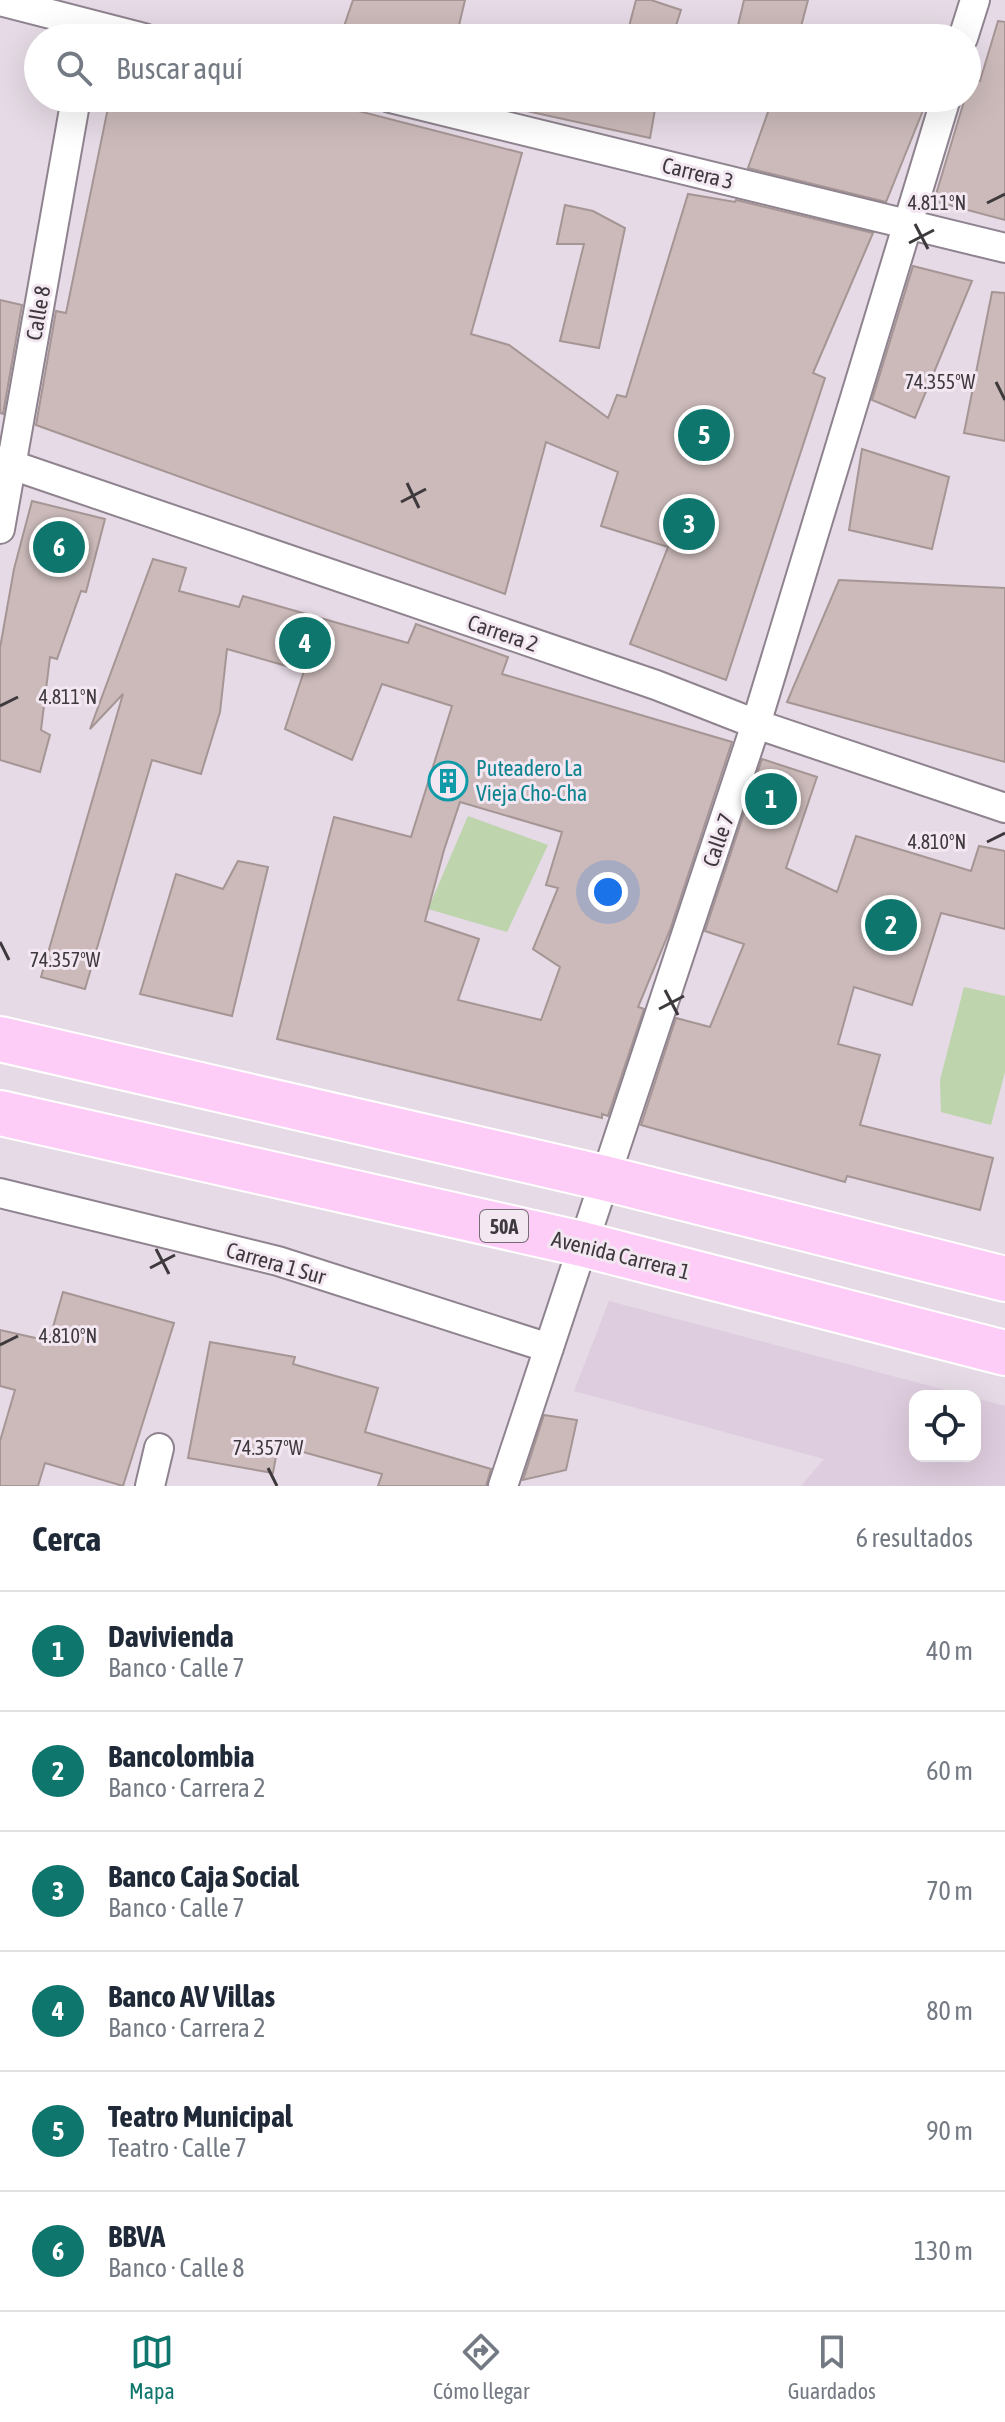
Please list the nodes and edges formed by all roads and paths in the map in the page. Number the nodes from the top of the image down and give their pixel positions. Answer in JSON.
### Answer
{"nodes":[{"id":1,"x":975,"y":0,"type":"edge"},
{"id":2,"x":0,"y":1,"type":"edge"},
{"id":3,"x":28,"y":5,"type":"edge"},
{"id":4,"x":72,"y":24,"type":"edge"},
{"id":5,"x":967,"y":24,"type":"edge"},
{"id":6,"x":73,"y":112,"type":"edge"},
{"id":7,"x":448,"y":112,"type":"edge"},
{"id":8,"x":942,"y":112,"type":"edge"},
{"id":9,"x":908,"y":224,"type":"junction"},
{"id":10,"x":1005,"y":248,"type":"edge"},
{"id":11,"x":6,"y":463,"type":"edge"},
{"id":12,"x":0,"y":529,"type":"edge"},
{"id":13,"x":756,"y":724,"type":"junction"},
{"id":14,"x":1005,"y":808,"type":"edge"},
{"id":15,"x":0,"y":1039,"type":"edge"},
{"id":16,"x":0,"y":1113,"type":"edge"},
{"id":17,"x":604,"y":1178,"type":"junction"},
{"id":18,"x":0,"y":1193,"type":"edge"},
{"id":19,"x":582,"y":1244,"type":"junction"},
{"id":20,"x":1005,"y":1279,"type":"edge"},
{"id":21,"x":549,"y":1348,"type":"junction"},
{"id":22,"x":1005,"y":1353,"type":"edge"},
{"id":23,"x":159,"y":1448,"type":"dead end"},
{"id":24,"x":150,"y":1486,"type":"edge"},
{"id":25,"x":503,"y":1486,"type":"edge"}],
"edges":[{"from":1,"to":5,"type":"street"},
{"from":2,"to":3,"type":"street"},
{"from":3,"to":4,"type":"street"},
{"from":6,"to":11,"type":"street","name":"Calle 8"},
{"from":7,"to":9,"type":"street","name":"Carrera 3"},
{"from":8,"to":9,"type":"street","name":"Calle 7"},
{"from":9,"to":10,"type":"street","name":"Carrera 3"},
{"from":9,"to":13,"type":"street","name":"Calle 7"},
{"from":11,"to":12,"type":"street","name":"Calle 8"},
{"from":11,"to":13,"type":"street","name":"Carrera 2"},
{"from":13,"to":14,"type":"street","name":"Carrera 2"},
{"from":13,"to":17,"type":"street","name":"Calle 7"},
{"from":15,"to":17,"type":"main road"},
{"from":16,"to":19,"type":"main road","name":"Avenida Carrera 1","number":"50A"},
{"from":17,"to":19,"type":"street","name":"Calle 7"},
{"from":17,"to":20,"type":"main road"},
{"from":18,"to":21,"type":"street","name":"Carrera 1 Sur"},
{"from":19,"to":21,"type":"street","name":"Calle 7"},
{"from":19,"to":22,"type":"main road","name":"Avenida Carrera 1","number":"50A"},
{"from":21,"to":25,"type":"street","name":"Calle 7"},
{"from":23,"to":24,"type":"street"}]}
